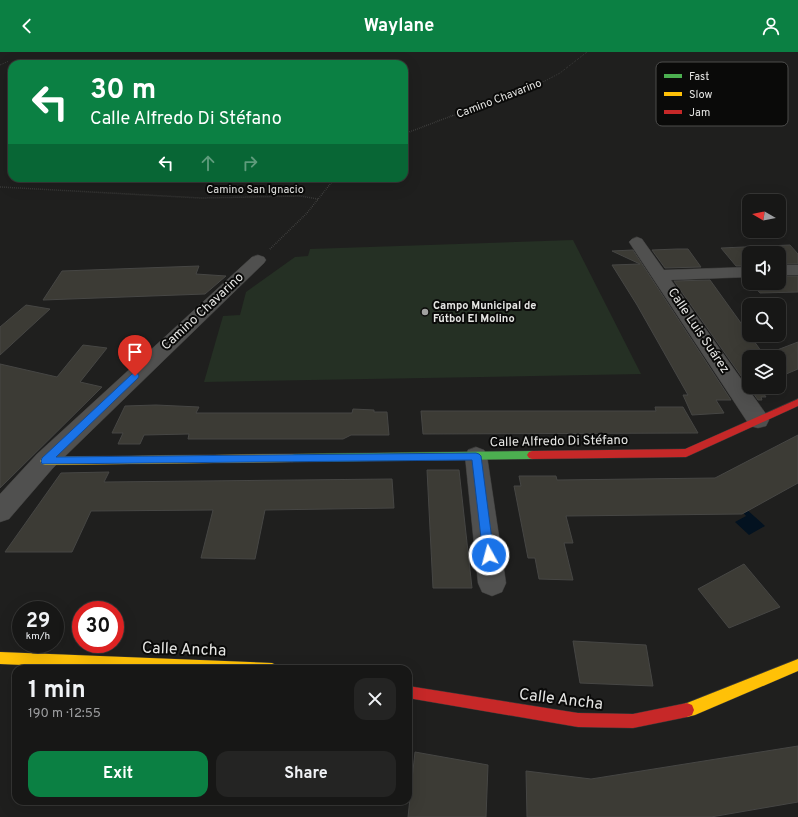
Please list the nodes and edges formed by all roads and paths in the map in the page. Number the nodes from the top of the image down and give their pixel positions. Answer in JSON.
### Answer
{"nodes":[{"id":1,"x":587,"y":52,"type":"edge"},
{"id":2,"x":408,"y":132,"type":"edge"},
{"id":3,"x":332,"y":182,"type":"edge"},
{"id":4,"x":0,"y":187,"type":"edge"},
{"id":5,"x":318,"y":199,"type":"junction"},
{"id":6,"x":637,"y":242,"type":"dead end"},
{"id":7,"x":258,"y":260,"type":"joint"},
{"id":8,"x":786,"y":270,"type":"edge"},
{"id":9,"x":798,"y":270,"type":"edge"},
{"id":10,"x":742,"y":272,"type":"edge"},
{"id":11,"x":660,"y":275,"type":"junction"},
{"id":12,"x":798,"y":402,"type":"edge"},
{"id":13,"x":758,"y":420,"type":"junction"},
{"id":14,"x":476,"y":456,"type":"junction"},
{"id":15,"x":45,"y":461,"type":"junction"},
{"id":16,"x":0,"y":511,"type":"edge"},
{"id":17,"x":492,"y":583,"type":"dead end"},
{"id":18,"x":0,"y":658,"type":"edge"},
{"id":19,"x":173,"y":665,"type":"edge"},
{"id":20,"x":798,"y":665,"type":"edge"},
{"id":21,"x":412,"y":693,"type":"edge"}],
"edges":[{"from":1,"to":2,"type":"path","name":"Camino Chavarino"},
{"from":3,"to":5,"type":"path"},
{"from":4,"to":5,"type":"path","name":"Camino San Ignacio"},
{"from":5,"to":7,"type":"path"},
{"from":6,"to":11,"type":"street","name":"Calle Luis Suárez"},
{"from":7,"to":15,"type":"street","name":"Camino Chavarino"},
{"from":8,"to":9,"type":"street"},
{"from":10,"to":11,"type":"street"},
{"from":11,"to":13,"type":"street","name":"Calle Luis Suárez"},
{"from":12,"to":13,"type":"street","name":"Calle Alfredo Di Stéfano"},
{"from":13,"to":14,"type":"street","name":"Calle Alfredo Di Stéfano"},
{"from":14,"to":15,"type":"street","name":"Calle Alfredo Di Stéfano"},
{"from":14,"to":17,"type":"street"},
{"from":15,"to":16,"type":"street","name":"Camino Chavarino"},
{"from":18,"to":19,"type":"street","name":"Calle Ancha"},
{"from":20,"to":21,"type":"street","name":"Calle Ancha"}]}
